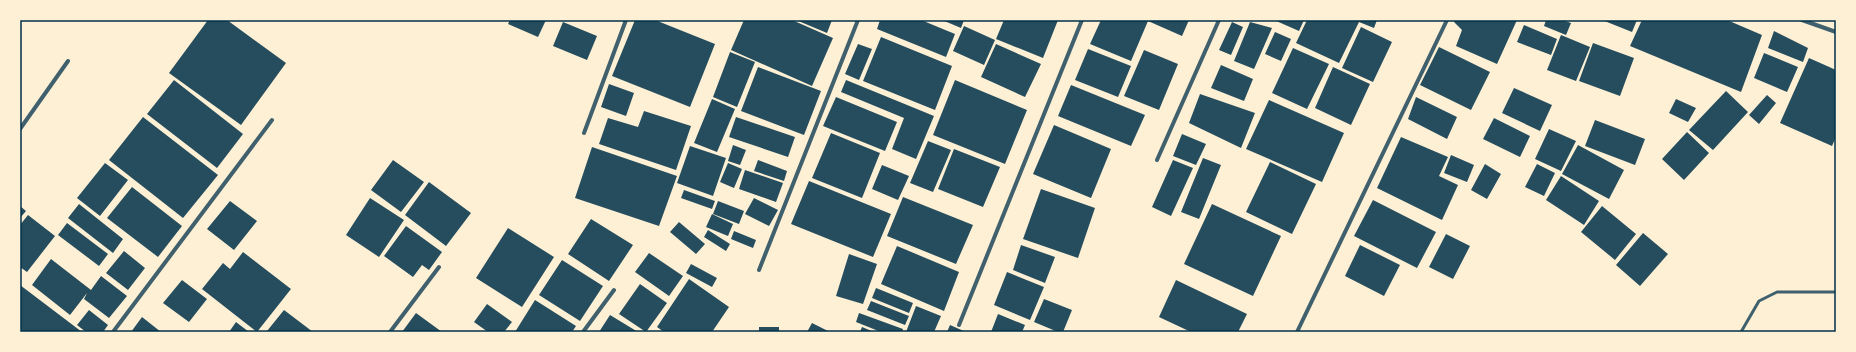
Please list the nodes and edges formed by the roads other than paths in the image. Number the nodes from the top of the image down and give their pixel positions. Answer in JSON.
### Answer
{"nodes":[{"id":1,"x":626,"y":20,"type":"edge"},
{"id":2,"x":858,"y":20,"type":"edge"},
{"id":3,"x":1082,"y":20,"type":"edge"},
{"id":4,"x":1219,"y":20,"type":"edge"},
{"id":5,"x":1447,"y":20,"type":"edge"},
{"id":6,"x":1802,"y":20,"type":"edge"},
{"id":7,"x":1811,"y":22,"type":"edge"},
{"id":8,"x":1836,"y":32,"type":"edge"},
{"id":9,"x":68,"y":61,"type":"dead end"},
{"id":10,"x":272,"y":120,"type":"dead end"},
{"id":11,"x":20,"y":129,"type":"edge"},
{"id":12,"x":584,"y":133,"type":"dead end"},
{"id":13,"x":1157,"y":160,"type":"dead end"},
{"id":14,"x":439,"y":267,"type":"dead end"},
{"id":15,"x":759,"y":270,"type":"dead end"},
{"id":16,"x":614,"y":290,"type":"dead end"},
{"id":17,"x":1836,"y":292,"type":"edge"},
{"id":18,"x":960,"y":325,"type":"dead end"},
{"id":19,"x":113,"y":332,"type":"edge"},
{"id":20,"x":390,"y":332,"type":"edge"},
{"id":21,"x":583,"y":332,"type":"edge"},
{"id":22,"x":1297,"y":332,"type":"edge"},
{"id":23,"x":1741,"y":332,"type":"edge"}],
"edges":[{"from":1,"to":12,"type":"street"},
{"from":2,"to":15,"type":"street"},
{"from":3,"to":18,"type":"street"},
{"from":4,"to":13,"type":"street"},
{"from":5,"to":22,"type":"street"},
{"from":6,"to":7,"type":"street"},
{"from":7,"to":8,"type":"street"},
{"from":9,"to":11,"type":"street"},
{"from":10,"to":19,"type":"street"},
{"from":14,"to":20,"type":"street"},
{"from":16,"to":21,"type":"street"},
{"from":17,"to":23,"type":"lane"}]}
